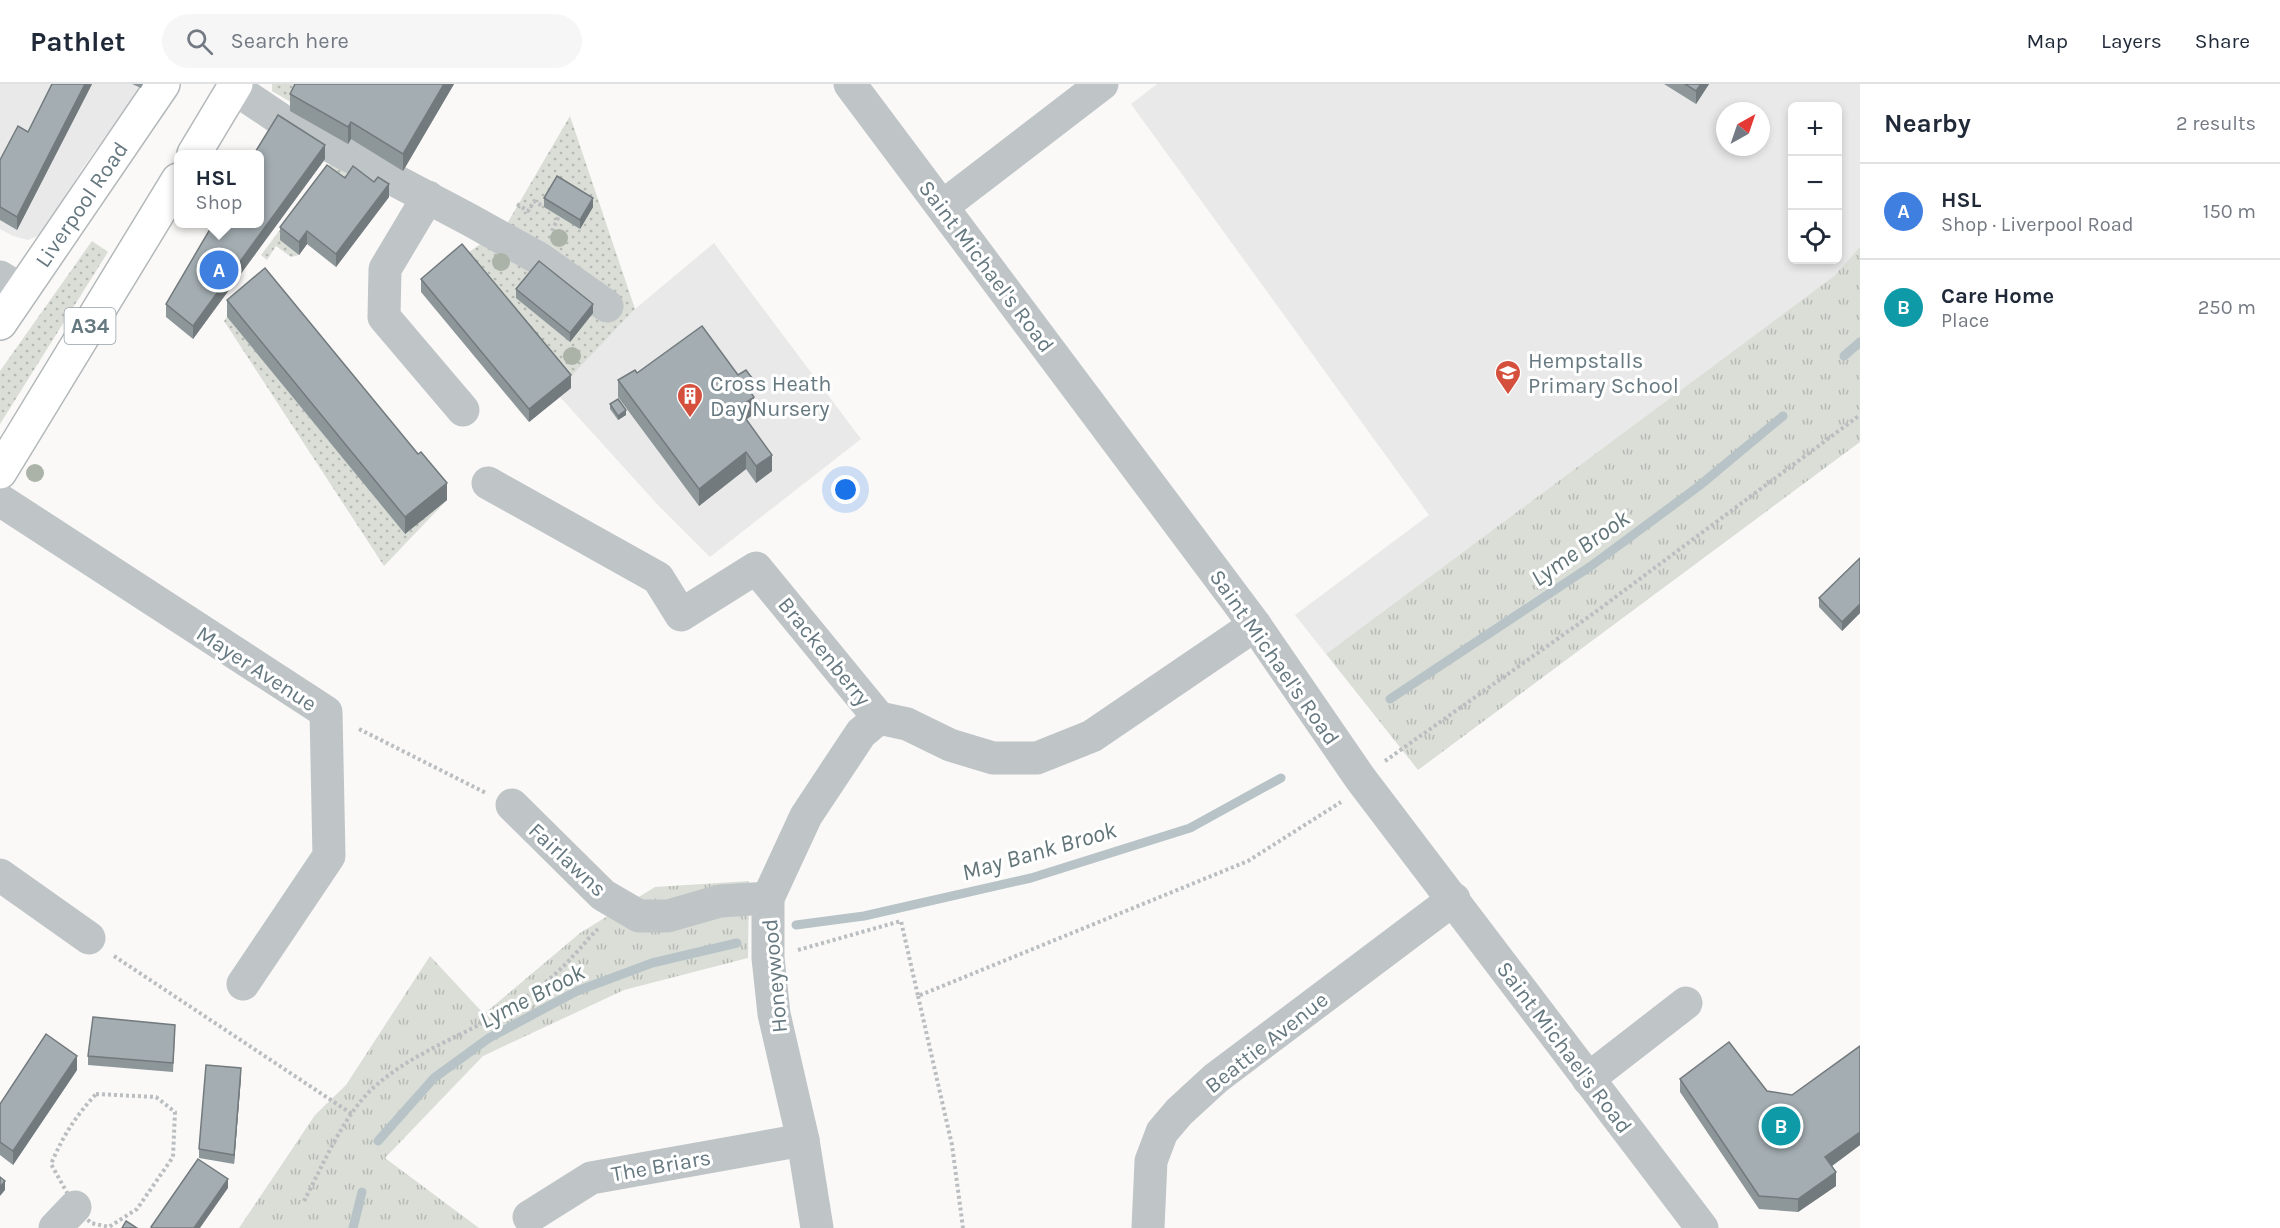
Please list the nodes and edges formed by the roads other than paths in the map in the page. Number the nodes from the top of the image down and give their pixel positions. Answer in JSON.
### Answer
{"nodes":[{"id":1,"x":163,"y":84,"type":"edge"},
{"id":2,"x":850,"y":84,"type":"edge"},
{"id":3,"x":1102,"y":84,"type":"edge"},
{"id":4,"x":235,"y":86,"type":"edge"},
{"id":5,"x":196,"y":150,"type":"edge"},
{"id":6,"x":174,"y":187,"type":"edge"},
{"id":7,"x":428,"y":197,"type":"junction"},
{"id":8,"x":943,"y":206,"type":"junction"},
{"id":9,"x":11,"y":284,"type":"edge"},
{"id":10,"x":607,"y":306,"type":"dead end"},
{"id":11,"x":0,"y":323,"type":"edge"},
{"id":12,"x":463,"y":410,"type":"dead end"},
{"id":13,"x":0,"y":472,"type":"edge"},
{"id":14,"x":488,"y":483,"type":"dead end"},
{"id":15,"x":0,"y":500,"type":"edge"},
{"id":16,"x":1255,"y":625,"type":"junction"},
{"id":17,"x":879,"y":718,"type":"junction"},
{"id":18,"x":512,"y":805,"type":"road end"},
{"id":19,"x":0,"y":875,"type":"edge"},
{"id":20,"x":768,"y":898,"type":"junction"},
{"id":21,"x":1454,"y":899,"type":"junction"},
{"id":22,"x":89,"y":938,"type":"road end"},
{"id":23,"x":243,"y":984,"type":"dead end"},
{"id":24,"x":1686,"y":1003,"type":"dead end"},
{"id":25,"x":1588,"y":1079,"type":"junction"},
{"id":26,"x":803,"y":1140,"type":"junction"},
{"id":27,"x":529,"y":1217,"type":"dead end"},
{"id":28,"x":818,"y":1228,"type":"edge"},
{"id":29,"x":1148,"y":1228,"type":"edge"},
{"id":30,"x":1702,"y":1228,"type":"edge"}],
"edges":[{"from":1,"to":9,"type":"highway","name":"Liverpool Road"},
{"from":2,"to":8,"type":"street","name":"Saint Michael's Road"},
{"from":3,"to":8,"type":"street"},
{"from":4,"to":5,"type":"highway"},
{"from":4,"to":7,"type":"street"},
{"from":6,"to":13,"type":"highway","number":"A34"},
{"from":7,"to":10,"type":"street"},
{"from":7,"to":12,"type":"street"},
{"from":8,"to":16,"type":"street","name":"Saint Michael's Road"},
{"from":9,"to":11,"type":"highway","name":"Liverpool Road"},
{"from":14,"to":17,"type":"street","name":"Brackenberry"},
{"from":15,"to":23,"type":"street","name":"Mayer Avenue"},
{"from":16,"to":17,"type":"street","name":"Brackenberry"},
{"from":16,"to":21,"type":"street","name":"Saint Michael's Road"},
{"from":17,"to":20,"type":"street","name":"Honeywood"},
{"from":18,"to":20,"type":"street","name":"Fairlawns"},
{"from":19,"to":22,"type":"street"},
{"from":20,"to":26,"type":"street","name":"Honeywood"},
{"from":21,"to":25,"type":"street","name":"Saint Michael's Road"},
{"from":21,"to":29,"type":"street","name":"Beattie Avenue"},
{"from":24,"to":25,"type":"street"},
{"from":25,"to":30,"type":"street","name":"Saint Michael's Road"},
{"from":26,"to":27,"type":"street","name":"The Briars"},
{"from":26,"to":28,"type":"street","name":"Honeywood"}]}
